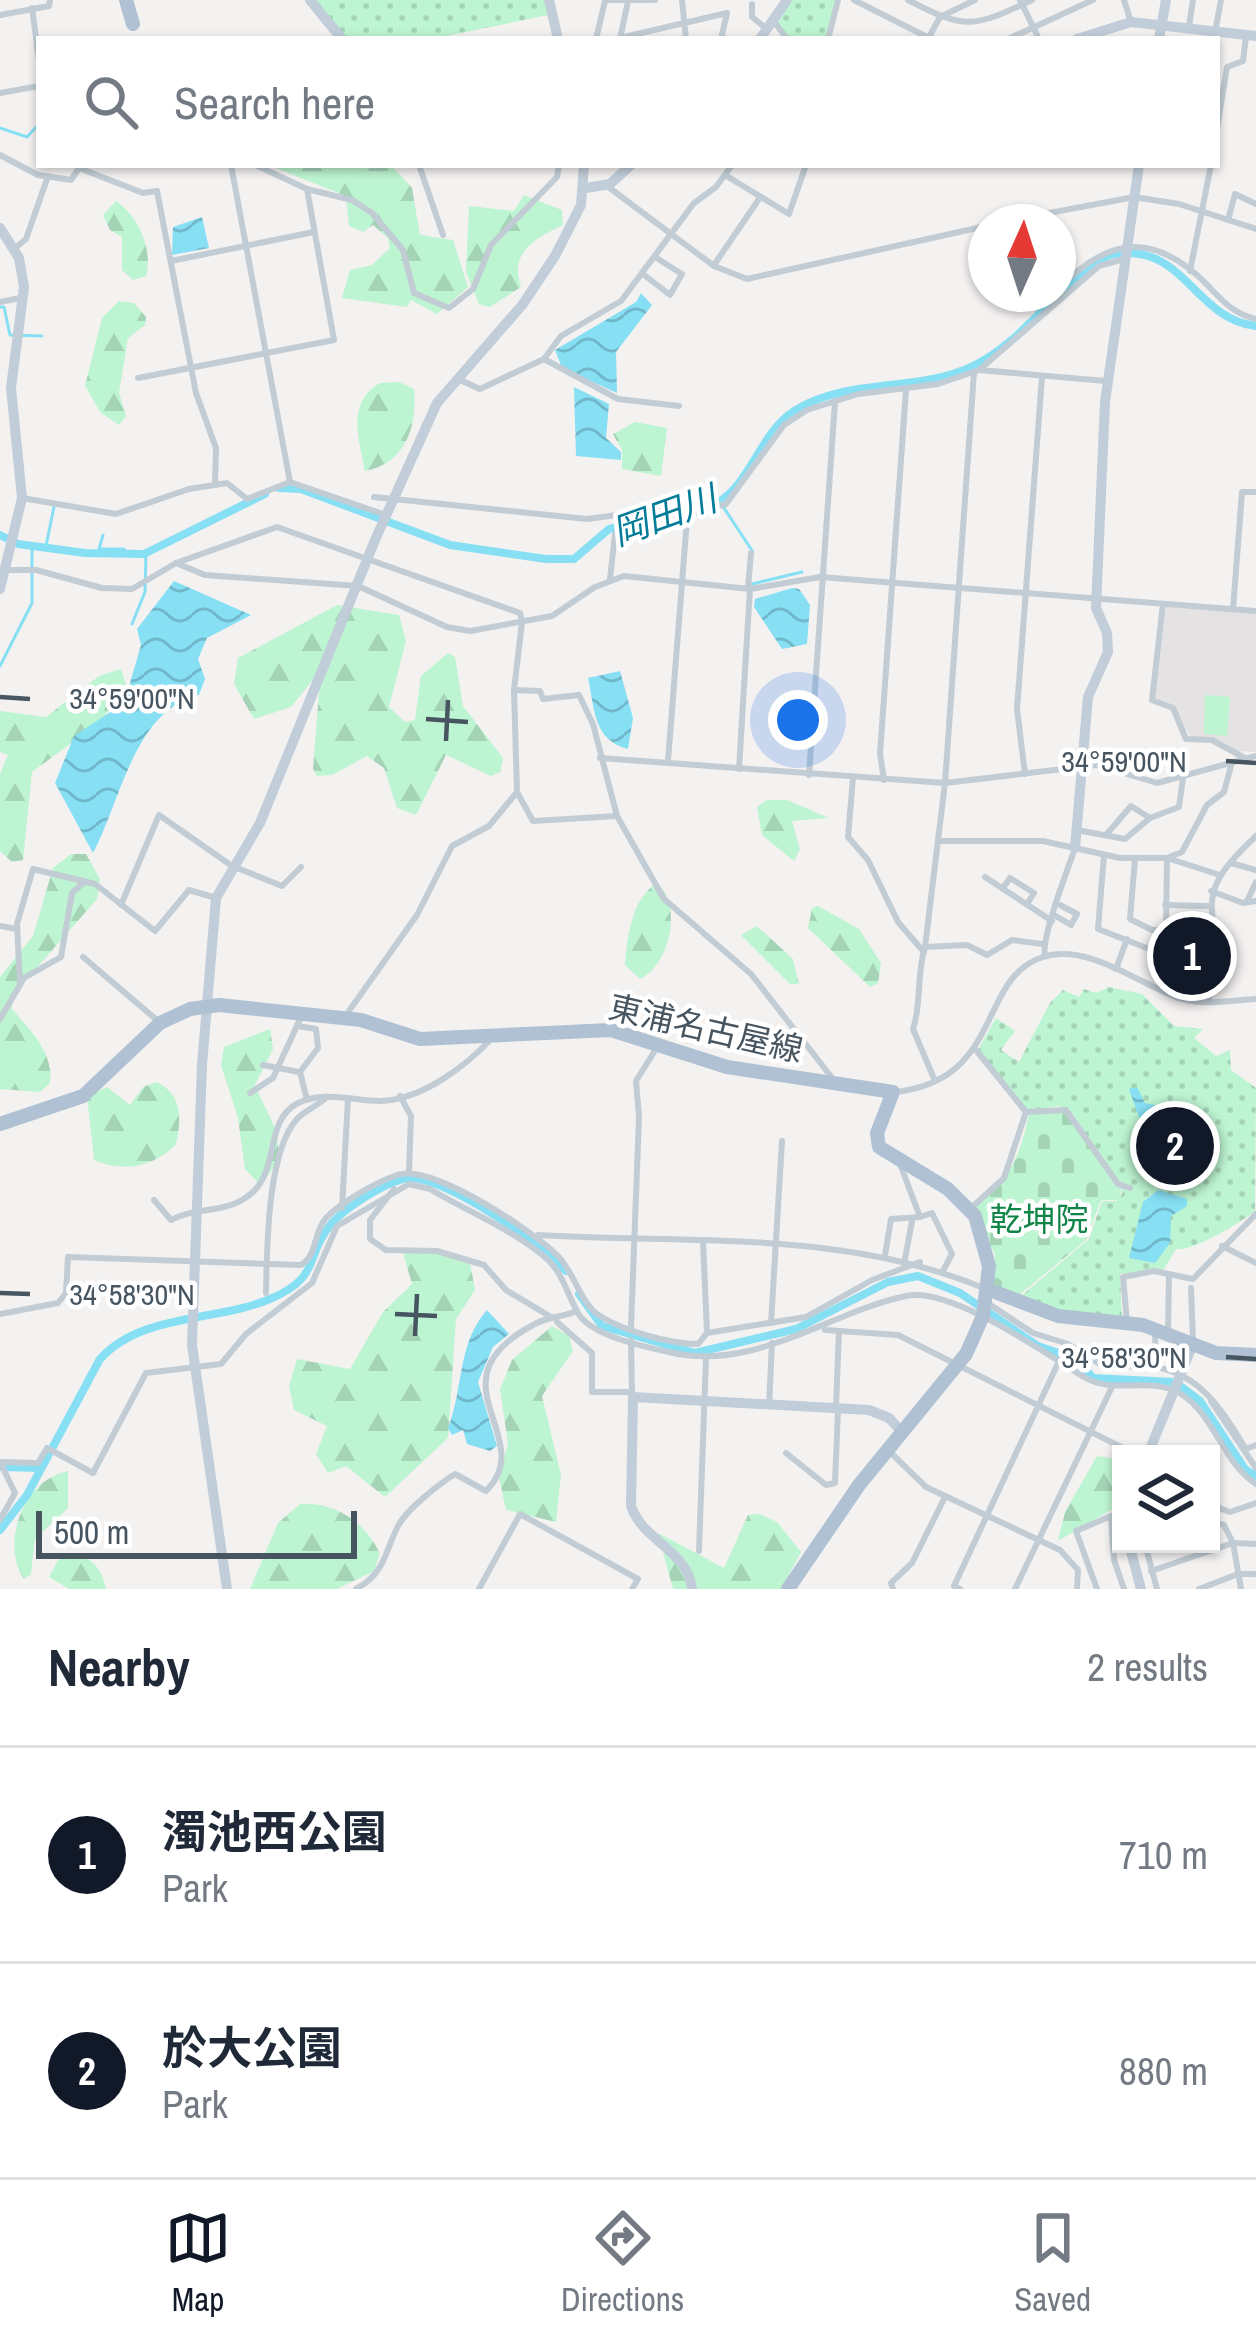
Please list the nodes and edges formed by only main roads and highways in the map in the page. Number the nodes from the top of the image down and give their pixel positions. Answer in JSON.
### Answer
{"nodes":[{"id":1,"x":130,"y":0,"type":"edge"},
{"id":2,"x":133,"y":29,"type":"dead end"},
{"id":3,"x":0,"y":1124,"type":"edge"},
{"id":4,"x":985,"y":1306,"type":"junction"},
{"id":5,"x":1256,"y":1355,"type":"edge"},
{"id":6,"x":791,"y":1583,"type":"edge"}],
"edges":[{"from":1,"to":2,"type":"main road"},
{"from":3,"to":4,"type":"main road","name":"東浦名古屋線"},
{"from":4,"to":5,"type":"main road"},
{"from":4,"to":6,"type":"main road"}]}
